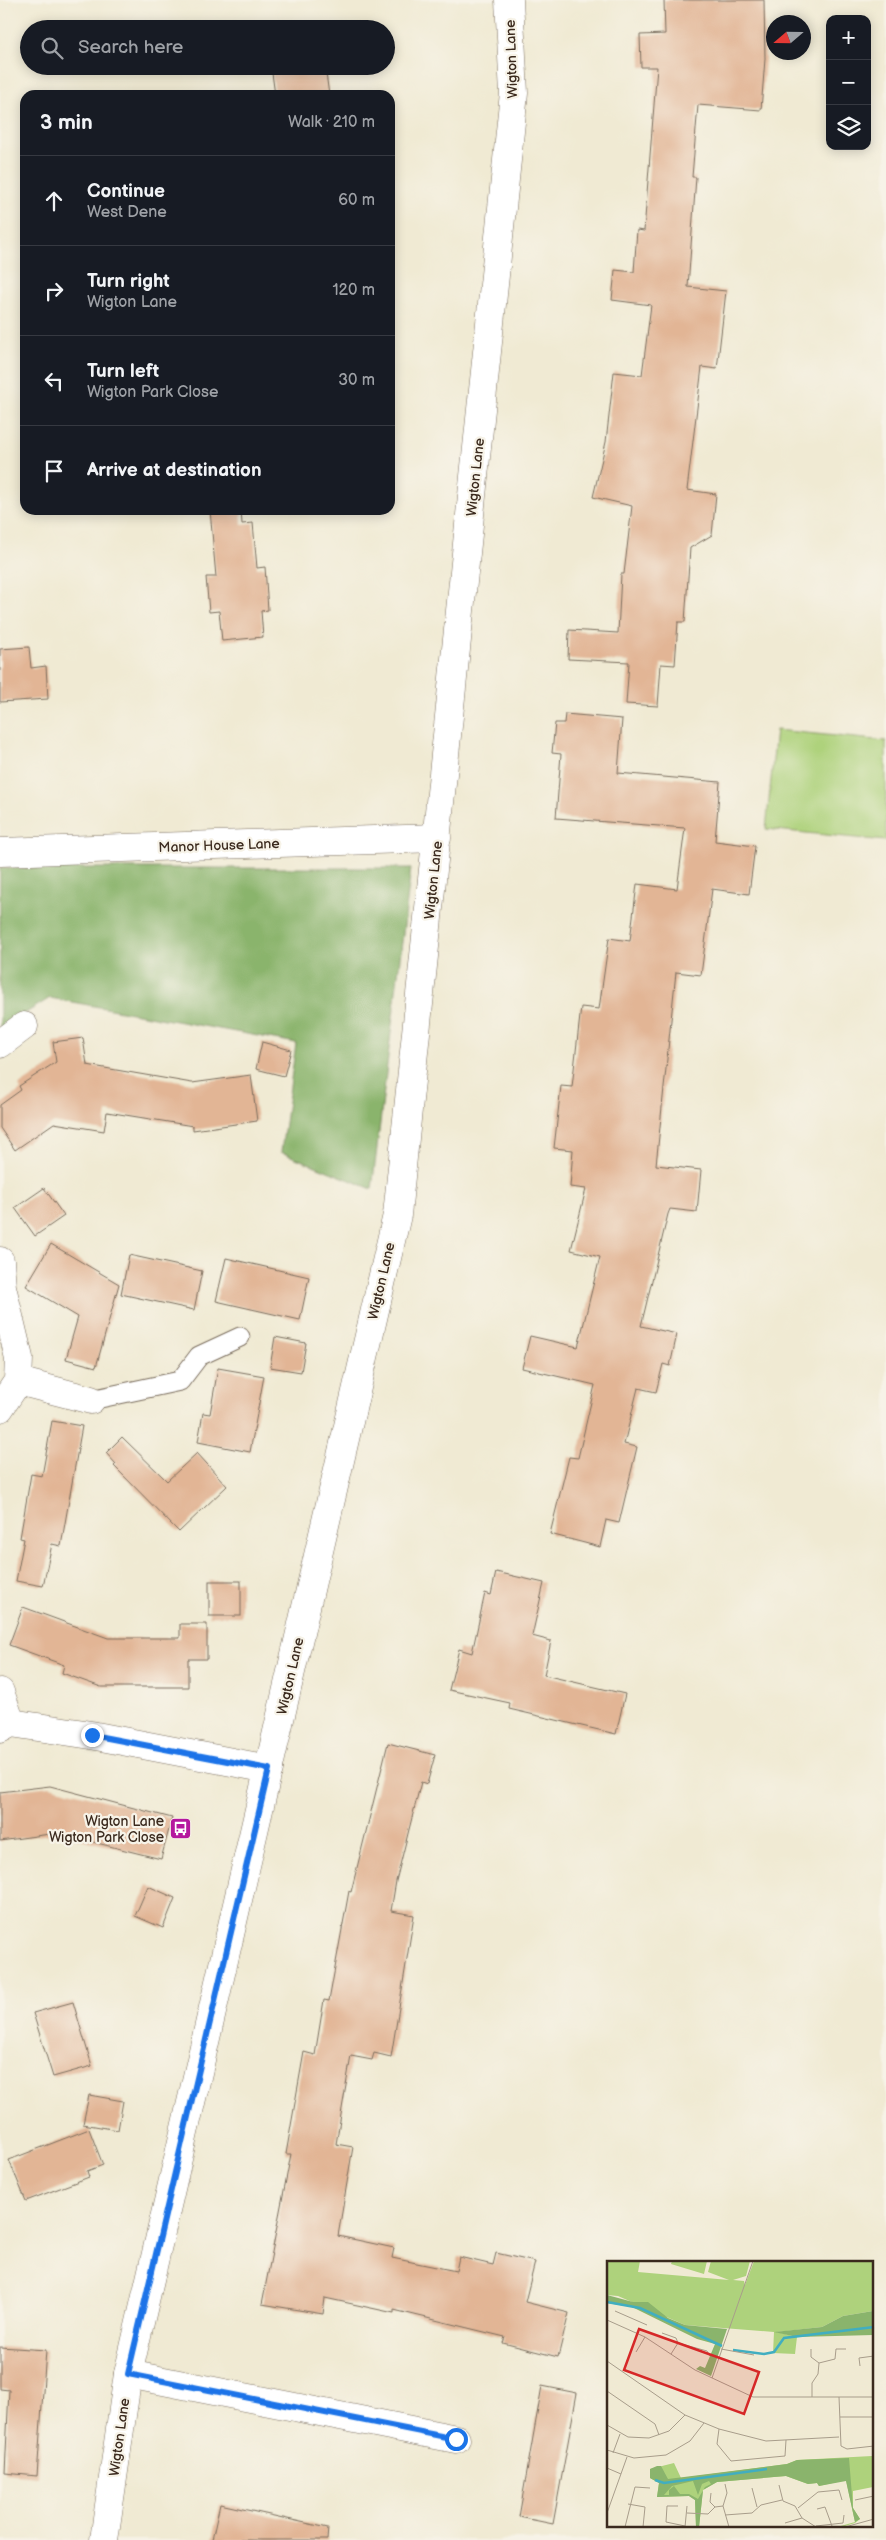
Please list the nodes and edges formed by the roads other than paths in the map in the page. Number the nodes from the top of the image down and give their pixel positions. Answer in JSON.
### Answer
{"nodes":[{"id":1,"x":509,"y":0,"type":"edge"},
{"id":2,"x":437,"y":838,"type":"junction"},
{"id":3,"x":0,"y":852,"type":"edge"},
{"id":4,"x":24,"y":1026,"type":"dead end"},
{"id":5,"x":0,"y":1044,"type":"edge"},
{"id":6,"x":0,"y":1261,"type":"edge"},
{"id":7,"x":240,"y":1337,"type":"dead end"},
{"id":8,"x":18,"y":1381,"type":"junction"},
{"id":9,"x":91,"y":1400,"type":"joint"},
{"id":10,"x":0,"y":1408,"type":"edge"},
{"id":11,"x":0,"y":1692,"type":"edge"},
{"id":12,"x":5,"y":1726,"type":"edge"},
{"id":13,"x":269,"y":1769,"type":"junction"},
{"id":14,"x":128,"y":2374,"type":"junction"},
{"id":15,"x":456,"y":2439,"type":"dead end"},
{"id":16,"x":104,"y":2540,"type":"edge"}],
"edges":[{"from":1,"to":2,"type":"street","name":"Wigton Lane"},
{"from":2,"to":3,"type":"street","name":"Manor House Lane"},
{"from":2,"to":13,"type":"street","name":"Wigton Lane"},
{"from":4,"to":5,"type":"street"},
{"from":6,"to":8,"type":"street"},
{"from":7,"to":9,"type":"lane"},
{"from":8,"to":9,"type":"street"},
{"from":8,"to":10,"type":"street"},
{"from":11,"to":12,"type":"street"},
{"from":12,"to":13,"type":"street"},
{"from":13,"to":14,"type":"street","name":"Wigton Lane"},
{"from":14,"to":15,"type":"street"},
{"from":14,"to":16,"type":"street","name":"Wigton Lane"}]}
